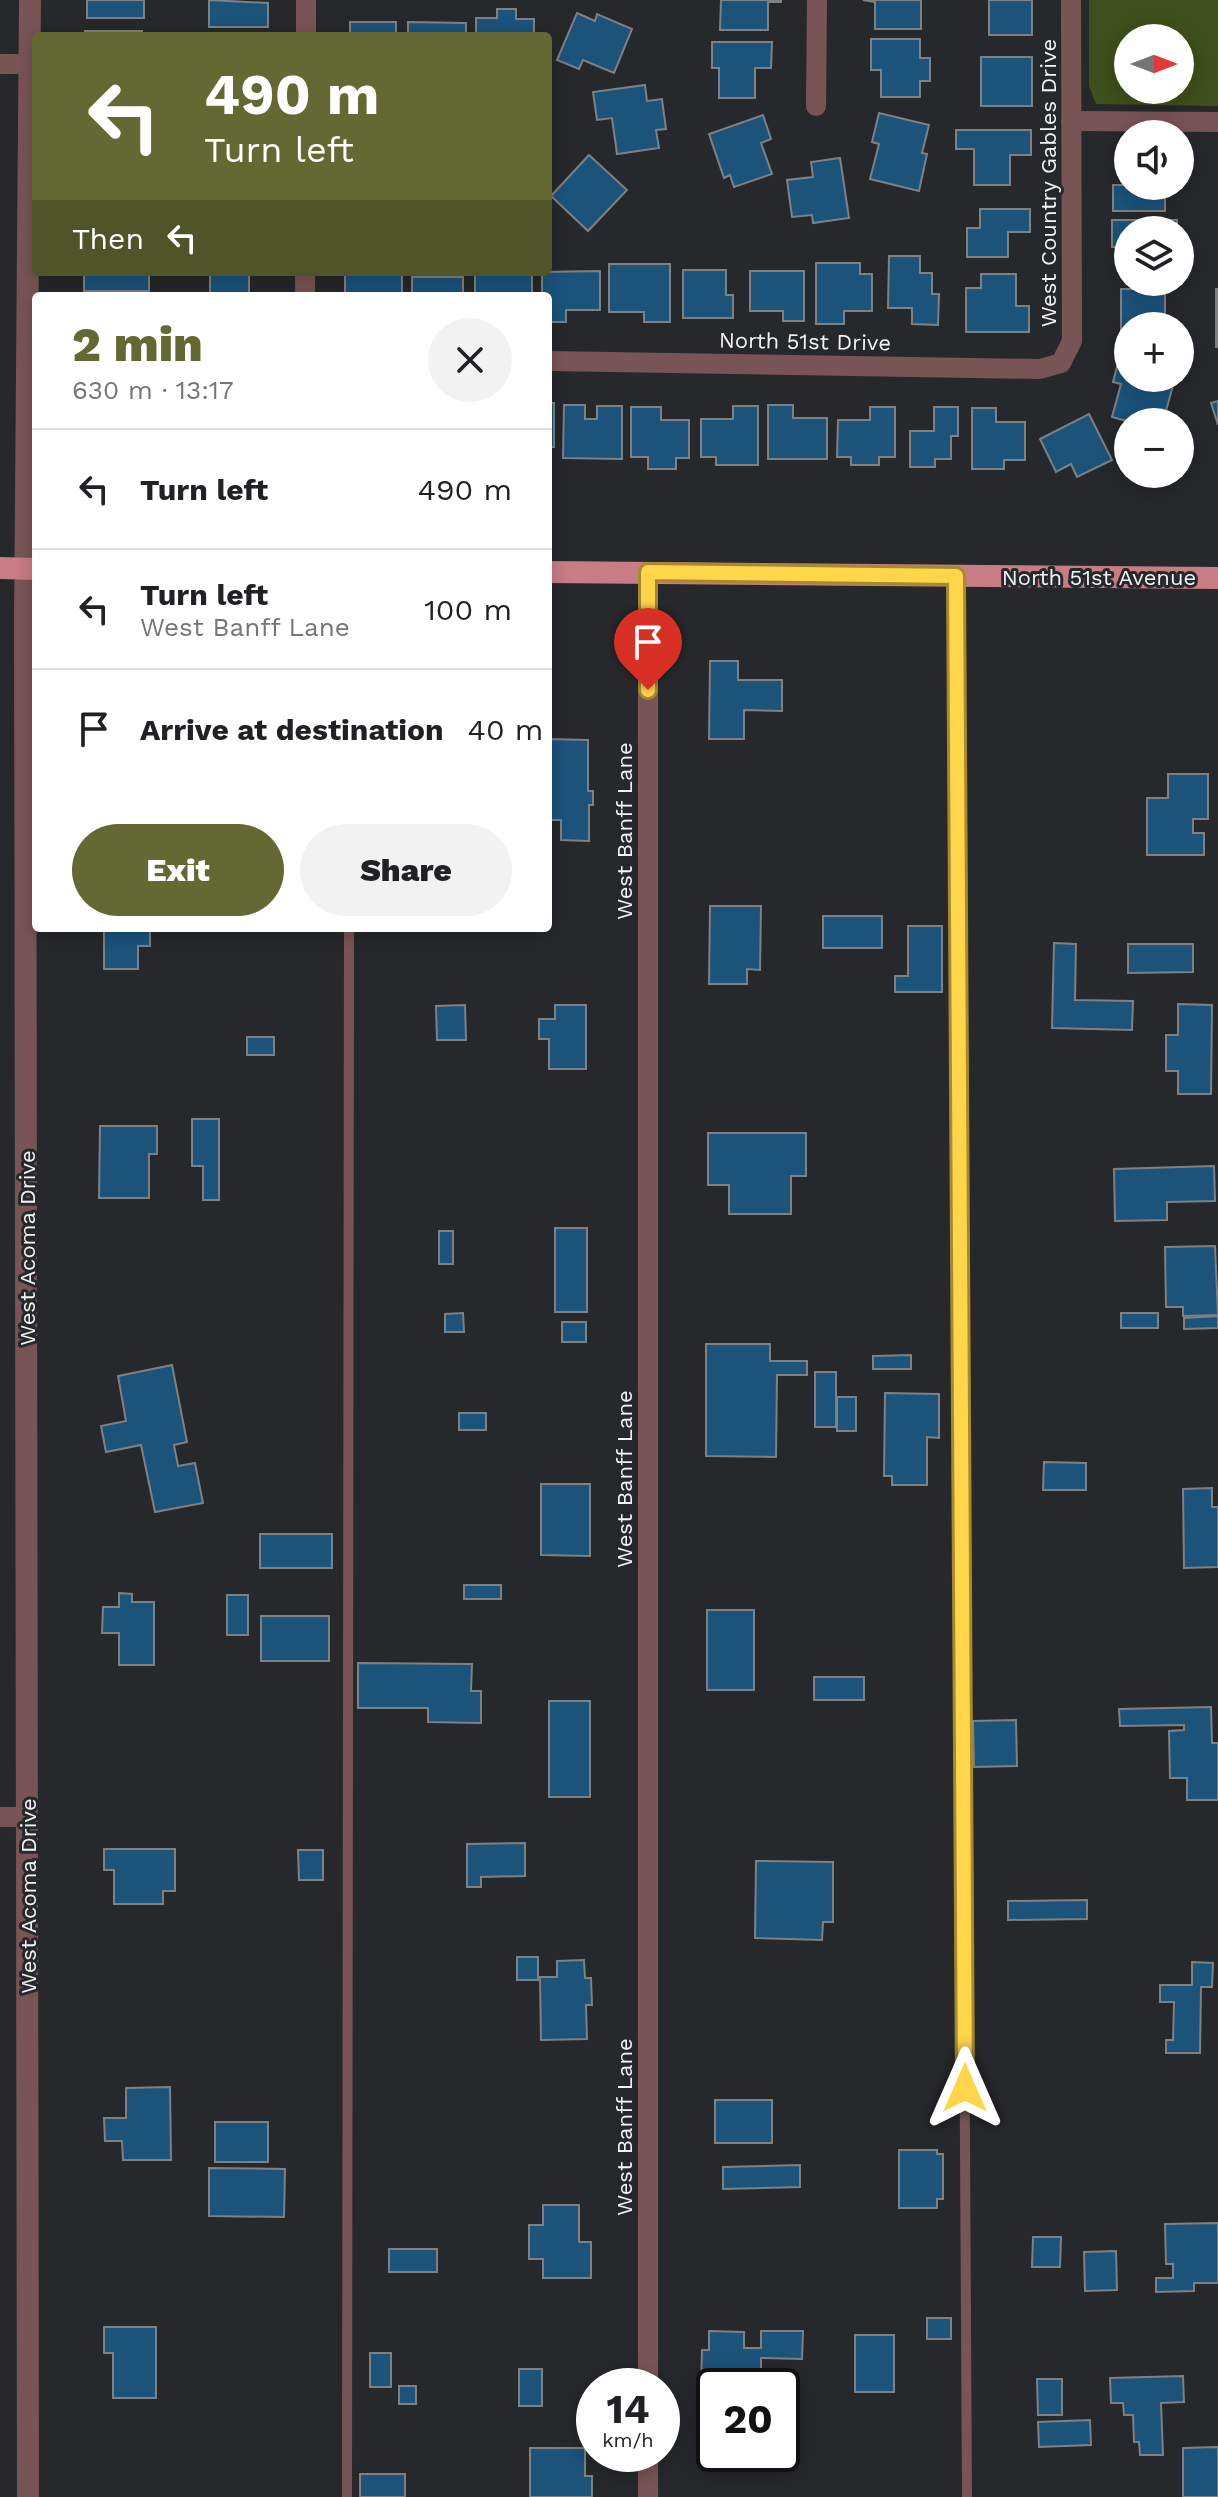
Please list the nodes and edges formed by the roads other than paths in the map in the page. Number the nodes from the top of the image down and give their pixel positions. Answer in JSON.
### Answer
{"nodes":[{"id":1,"x":30,"y":0,"type":"edge"},
{"id":2,"x":306,"y":0,"type":"edge"},
{"id":3,"x":817,"y":0,"type":"edge"},
{"id":4,"x":1071,"y":0,"type":"edge"},
{"id":5,"x":306,"y":32,"type":"edge"},
{"id":6,"x":0,"y":64,"type":"edge"},
{"id":7,"x":31,"y":64,"type":"junction"},
{"id":8,"x":816,"y":106,"type":"dead end"},
{"id":9,"x":1071,"y":121,"type":"junction"},
{"id":10,"x":1218,"y":122,"type":"edge"},
{"id":11,"x":552,"y":361,"type":"edge"},
{"id":12,"x":1061,"y":363,"type":"joint"},
{"id":13,"x":0,"y":568,"type":"edge"},
{"id":14,"x":31,"y":569,"type":"edge"},
{"id":15,"x":552,"y":572,"type":"edge"},
{"id":16,"x":648,"y":572,"type":"junction"},
{"id":17,"x":956,"y":576,"type":"junction"},
{"id":18,"x":1218,"y":578,"type":"edge"},
{"id":19,"x":349,"y":932,"type":"edge"},
{"id":20,"x":0,"y":1817,"type":"edge"},
{"id":21,"x":28,"y":1817,"type":"junction"},
{"id":22,"x":648,"y":2368,"type":"edge"},
{"id":23,"x":648,"y":2472,"type":"edge"},
{"id":24,"x":28,"y":2497,"type":"edge"},
{"id":25,"x":347,"y":2497,"type":"edge"},
{"id":26,"x":648,"y":2497,"type":"edge"},
{"id":27,"x":967,"y":2497,"type":"edge"}],
"edges":[{"from":1,"to":7,"type":"street","name":"West Acoma Drive"},
{"from":2,"to":5,"type":"street"},
{"from":3,"to":8,"type":"street"},
{"from":4,"to":9,"type":"street","name":"West Country Gables Drive"},
{"from":6,"to":7,"type":"street"},
{"from":7,"to":14,"type":"street","name":"West Acoma Drive"},
{"from":9,"to":10,"type":"street"},
{"from":9,"to":12,"type":"street","name":"West Country Gables Drive"},
{"from":11,"to":12,"type":"street","name":"North 51st Drive"},
{"from":13,"to":14,"type":"main road"},
{"from":14,"to":21,"type":"street","name":"West Acoma Drive"},
{"from":15,"to":16,"type":"main road","name":"North 51st Avenue"},
{"from":16,"to":17,"type":"main road","name":"North 51st Avenue"},
{"from":16,"to":22,"type":"street","name":"West Banff Lane"},
{"from":17,"to":18,"type":"main road","name":"North 51st Avenue"},
{"from":17,"to":27,"type":"lane"},
{"from":19,"to":25,"type":"lane"},
{"from":20,"to":21,"type":"street"},
{"from":21,"to":24,"type":"street","name":"West Acoma Drive"},
{"from":23,"to":26,"type":"street"}]}
